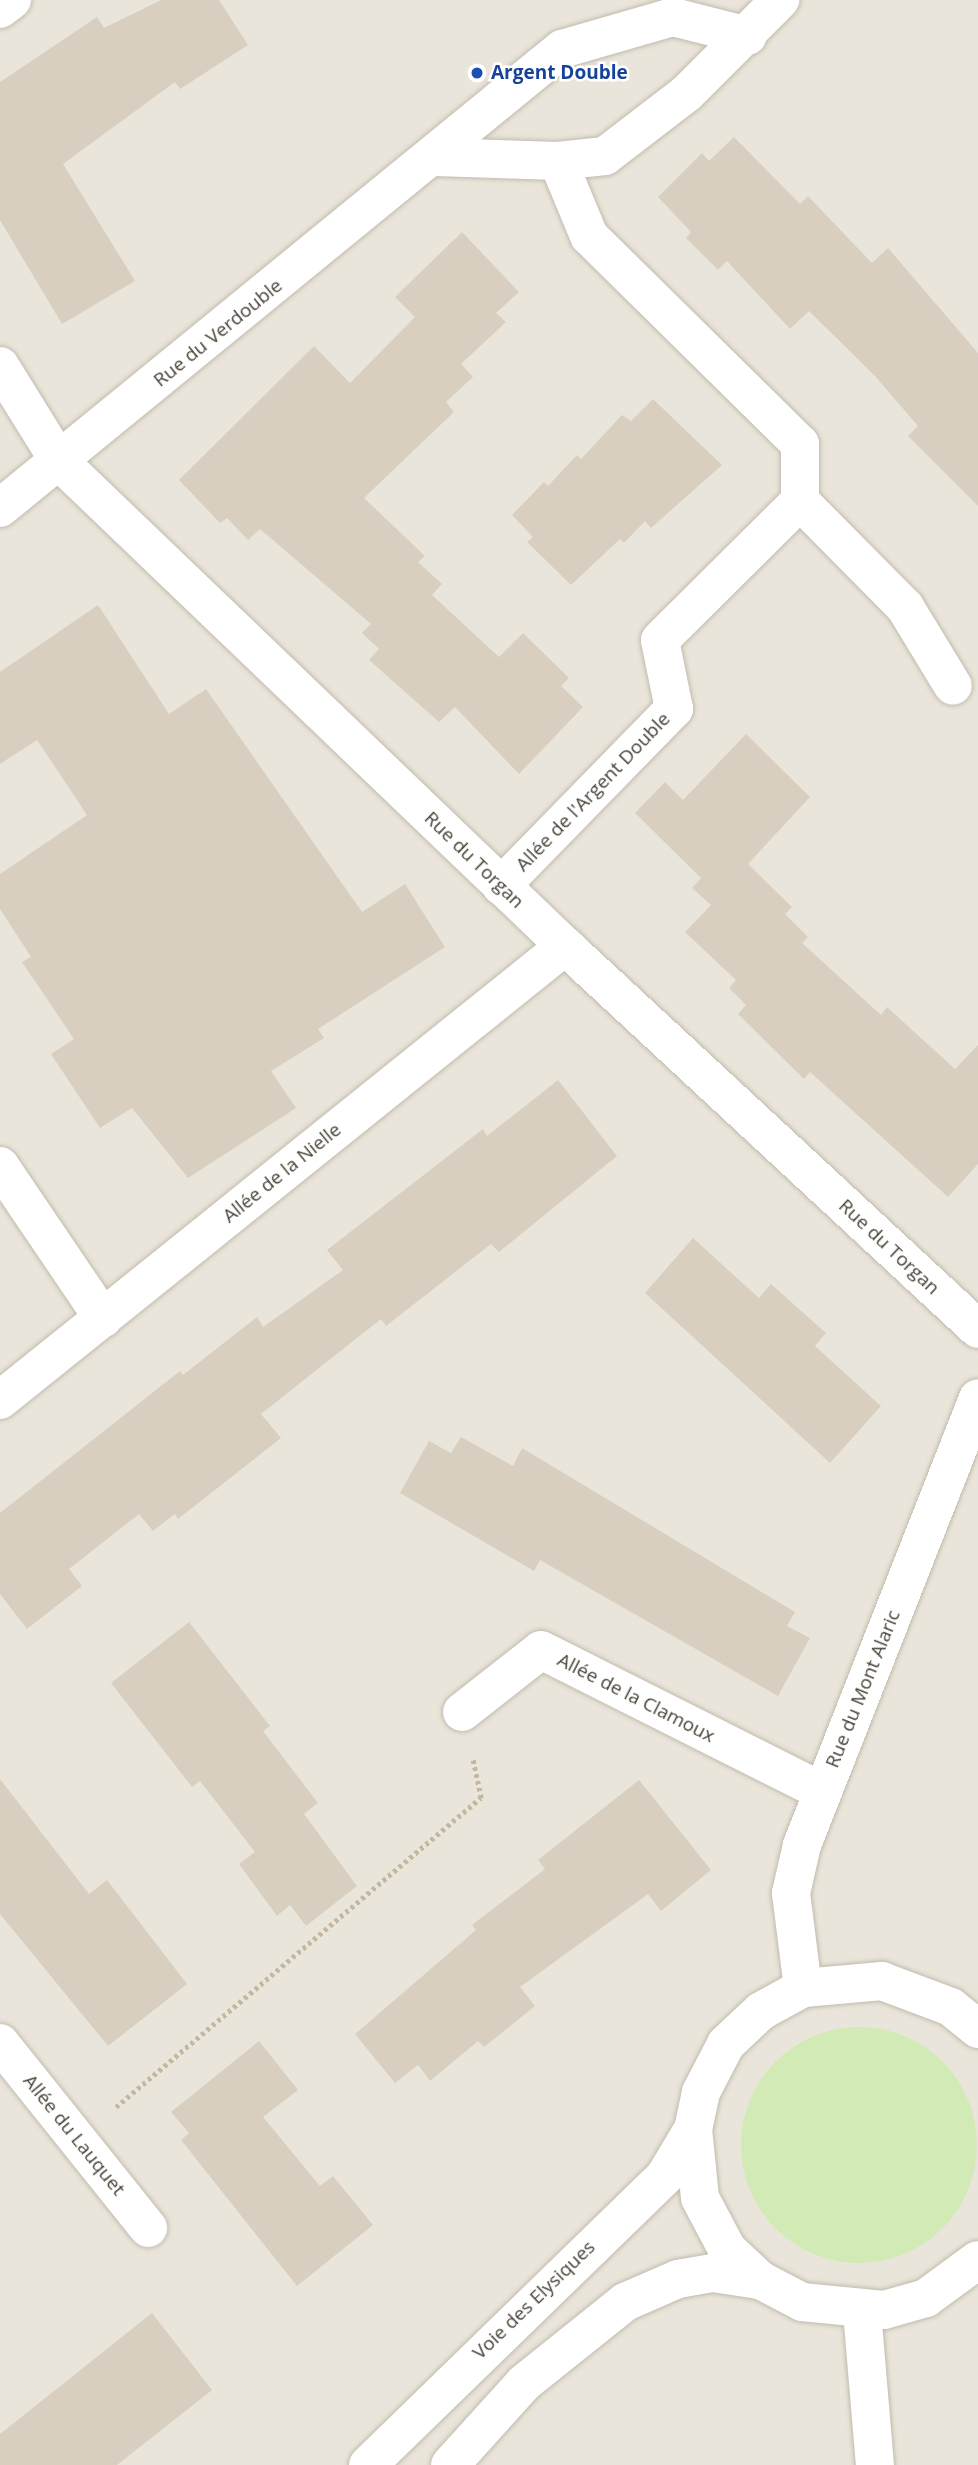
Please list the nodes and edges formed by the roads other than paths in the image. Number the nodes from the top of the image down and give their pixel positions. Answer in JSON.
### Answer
{"nodes":[{"id":1,"x":12,"y":0,"type":"edge"},
{"id":2,"x":780,"y":0,"type":"edge"},
{"id":3,"x":0,"y":9,"type":"edge"},
{"id":4,"x":748,"y":36,"type":"junction"},
{"id":5,"x":435,"y":157,"type":"junction"},
{"id":6,"x":558,"y":162,"type":"junction"},
{"id":7,"x":0,"y":366,"type":"edge"},
{"id":8,"x":59,"y":461,"type":"junction"},
{"id":9,"x":800,"y":501,"type":"junction"},
{"id":10,"x":0,"y":508,"type":"edge"},
{"id":11,"x":953,"y":686,"type":"dead end"},
{"id":12,"x":501,"y":886,"type":"junction"},
{"id":13,"x":565,"y":946,"type":"junction"},
{"id":14,"x":0,"y":1166,"type":"edge"},
{"id":15,"x":103,"y":1318,"type":"junction"},
{"id":16,"x":978,"y":1329,"type":"edge"},
{"id":17,"x":978,"y":1398,"type":"edge"},
{"id":18,"x":0,"y":1400,"type":"edge"},
{"id":19,"x":462,"y":1712,"type":"road end"},
{"id":20,"x":821,"y":1791,"type":"junction"},
{"id":21,"x":803,"y":1988,"type":"junction"},
{"id":22,"x":969,"y":2015,"type":"edge"},
{"id":23,"x":0,"y":2043,"type":"edge"},
{"id":24,"x":693,"y":2129,"type":"junction"},
{"id":25,"x":148,"y":2228,"type":"dead end"},
{"id":26,"x":978,"y":2260,"type":"edge"},
{"id":27,"x":760,"y":2280,"type":"junction"},
{"id":28,"x":862,"y":2311,"type":"junction"},
{"id":29,"x":368,"y":2465,"type":"edge"},
{"id":30,"x":450,"y":2465,"type":"edge"},
{"id":31,"x":875,"y":2465,"type":"edge"}],
"edges":[{"from":1,"to":3,"type":"street"},
{"from":2,"to":4,"type":"street"},
{"from":4,"to":5,"type":"street","name":"Rue du Verdouble"},
{"from":4,"to":6,"type":"street"},
{"from":5,"to":6,"type":"street"},
{"from":5,"to":8,"type":"street","name":"Rue du Verdouble"},
{"from":6,"to":9,"type":"street"},
{"from":7,"to":8,"type":"street","name":"Rue du Torgan"},
{"from":8,"to":10,"type":"street","name":"Rue du Verdouble"},
{"from":8,"to":12,"type":"street","name":"Rue du Torgan"},
{"from":9,"to":11,"type":"street"},
{"from":9,"to":12,"type":"street","name":"Allée de l'Argent Double"},
{"from":12,"to":13,"type":"street","name":"Rue du Torgan"},
{"from":13,"to":15,"type":"street","name":"Allée de la Nielle"},
{"from":13,"to":16,"type":"street","name":"Rue du Torgan"},
{"from":14,"to":15,"type":"street"},
{"from":15,"to":18,"type":"street","name":"Allée de la Nielle"},
{"from":17,"to":20,"type":"street","name":"Rue du Mont Alaric"},
{"from":19,"to":20,"type":"street","name":"Allée de la Clamoux"},
{"from":20,"to":21,"type":"street","name":"Rue du Mont Alaric"},
{"from":21,"to":22,"type":"street"},
{"from":21,"to":24,"type":"street"},
{"from":23,"to":25,"type":"street","name":"Allée du Lauquet"},
{"from":24,"to":27,"type":"street"},
{"from":24,"to":29,"type":"street","name":"Voie des Elysiques"},
{"from":26,"to":28,"type":"street"},
{"from":27,"to":28,"type":"street"},
{"from":27,"to":30,"type":"street"},
{"from":28,"to":31,"type":"street"}]}
